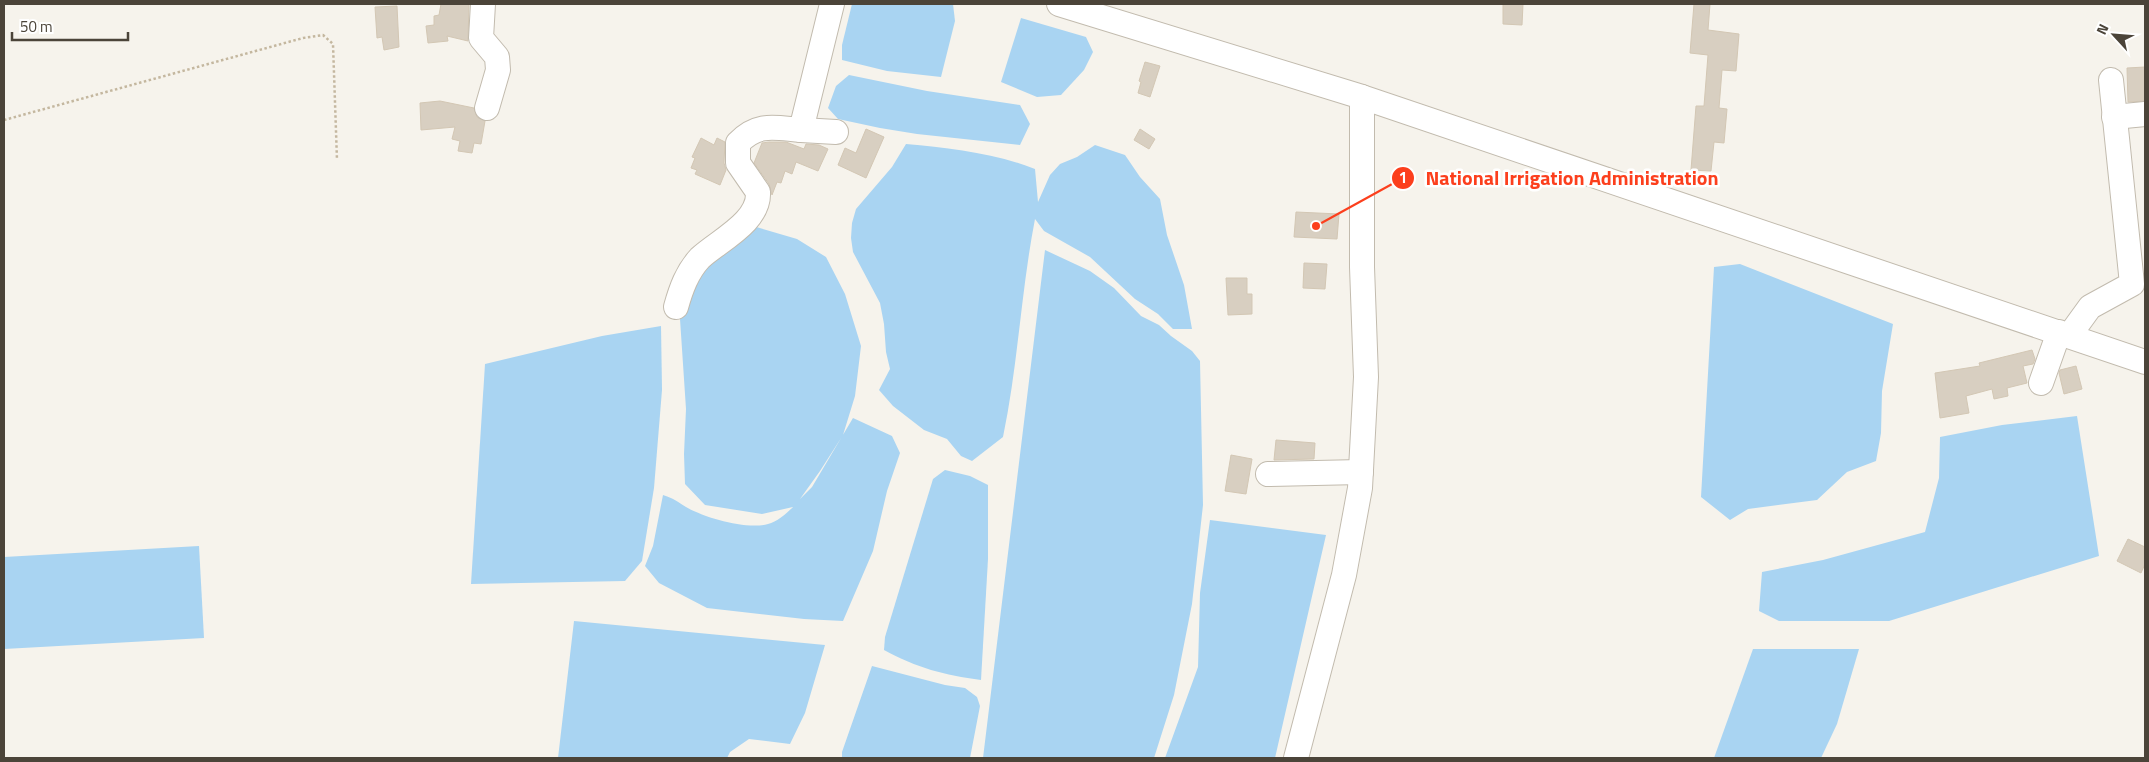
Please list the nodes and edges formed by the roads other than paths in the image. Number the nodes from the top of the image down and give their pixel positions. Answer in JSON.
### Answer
{"nodes":[{"id":1,"x":483,"y":4,"type":"edge"},
{"id":2,"x":832,"y":4,"type":"edge"},
{"id":3,"x":1059,"y":4,"type":"edge"},
{"id":4,"x":1085,"y":7,"type":"edge"},
{"id":5,"x":2111,"y":80,"type":"dead end"},
{"id":6,"x":1362,"y":96,"type":"junction"},
{"id":7,"x":487,"y":108,"type":"dead end"},
{"id":8,"x":2145,"y":114,"type":"edge"},
{"id":9,"x":2114,"y":117,"type":"junction"},
{"id":10,"x":801,"y":130,"type":"junction"},
{"id":11,"x":836,"y":132,"type":"dead end"},
{"id":12,"x":676,"y":307,"type":"dead end"},
{"id":13,"x":2064,"y":334,"type":"junction"},
{"id":14,"x":2145,"y":362,"type":"edge"},
{"id":15,"x":2041,"y":383,"type":"dead end"},
{"id":16,"x":1360,"y":472,"type":"junction"},
{"id":17,"x":1268,"y":474,"type":"dead end"},
{"id":18,"x":1296,"y":758,"type":"edge"}],
"edges":[{"from":1,"to":7,"type":"street"},
{"from":2,"to":10,"type":"street"},
{"from":3,"to":4,"type":"street"},
{"from":4,"to":6,"type":"street"},
{"from":5,"to":9,"type":"street"},
{"from":6,"to":13,"type":"street"},
{"from":6,"to":16,"type":"street"},
{"from":8,"to":9,"type":"street"},
{"from":9,"to":13,"type":"street"},
{"from":10,"to":11,"type":"street"},
{"from":10,"to":12,"type":"street"},
{"from":13,"to":14,"type":"street"},
{"from":13,"to":15,"type":"street"},
{"from":16,"to":17,"type":"street"},
{"from":16,"to":18,"type":"street"}]}
